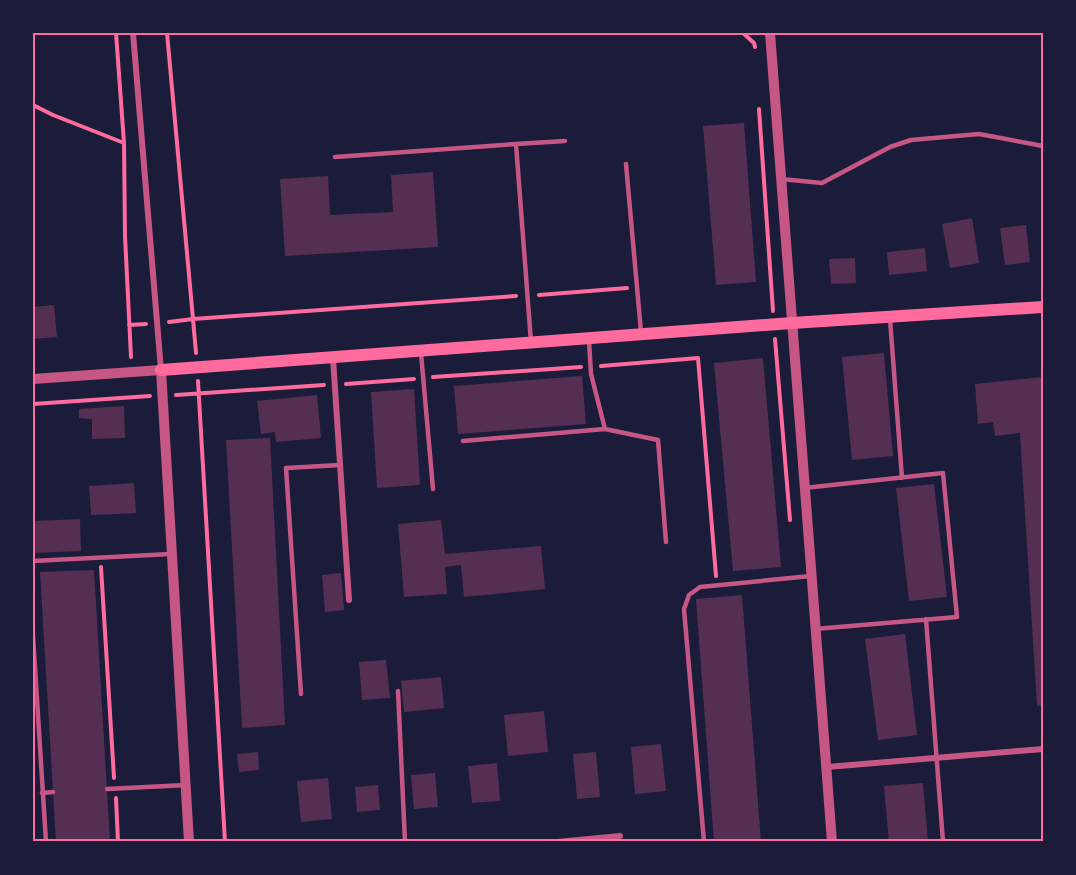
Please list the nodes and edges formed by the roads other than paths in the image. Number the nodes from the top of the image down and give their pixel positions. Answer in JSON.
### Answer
{"nodes":[{"id":1,"x":133,"y":33,"type":"edge"},
{"id":2,"x":770,"y":33,"type":"edge"},
{"id":3,"x":565,"y":141,"type":"dead end"},
{"id":4,"x":516,"y":144,"type":"junction"},
{"id":5,"x":1043,"y":146,"type":"edge"},
{"id":6,"x":335,"y":157,"type":"dead end"},
{"id":7,"x":626,"y":164,"type":"dead end"},
{"id":8,"x":781,"y":179,"type":"junction"},
{"id":9,"x":1043,"y":307,"type":"edge"},
{"id":10,"x":890,"y":317,"type":"junction"},
{"id":11,"x":792,"y":323,"type":"junction"},
{"id":12,"x":642,"y":334,"type":"junction"},
{"id":13,"x":589,"y":338,"type":"junction"},
{"id":14,"x":531,"y":342,"type":"junction"},
{"id":15,"x":421,"y":351,"type":"junction"},
{"id":16,"x":333,"y":357,"type":"junction"},
{"id":17,"x":161,"y":370,"type":"junction"},
{"id":18,"x":33,"y":380,"type":"edge"},
{"id":19,"x":605,"y":429,"type":"junction"},
{"id":20,"x":463,"y":441,"type":"dead end"},
{"id":21,"x":340,"y":465,"type":"junction"},
{"id":22,"x":902,"y":478,"type":"junction"},
{"id":23,"x":804,"y":488,"type":"junction"},
{"id":24,"x":433,"y":489,"type":"dead end"},
{"id":25,"x":666,"y":542,"type":"dead end"},
{"id":26,"x":172,"y":554,"type":"junction"},
{"id":27,"x":33,"y":561,"type":"edge"},
{"id":28,"x":811,"y":576,"type":"junction"},
{"id":29,"x":349,"y":600,"type":"dead end"},
{"id":30,"x":926,"y":619,"type":"junction"},
{"id":31,"x":816,"y":629,"type":"junction"},
{"id":32,"x":33,"y":636,"type":"edge"},
{"id":33,"x":398,"y":691,"type":"dead end"},
{"id":34,"x":301,"y":694,"type":"dead end"},
{"id":35,"x":1043,"y":749,"type":"edge"},
{"id":36,"x":937,"y":758,"type":"junction"},
{"id":37,"x":827,"y":767,"type":"junction"},
{"id":38,"x":33,"y":773,"type":"edge"},
{"id":39,"x":41,"y":779,"type":"junction"},
{"id":40,"x":186,"y":785,"type":"junction"},
{"id":41,"x":107,"y":789,"type":"dead end"},
{"id":42,"x":53,"y":792,"type":"dead end"},
{"id":43,"x":42,"y":793,"type":"junction"},
{"id":44,"x":620,"y":836,"type":"dead end"},
{"id":45,"x":45,"y":842,"type":"edge"},
{"id":46,"x":189,"y":842,"type":"edge"},
{"id":47,"x":405,"y":842,"type":"edge"},
{"id":48,"x":557,"y":842,"type":"edge"},
{"id":49,"x":704,"y":842,"type":"edge"},
{"id":50,"x":832,"y":842,"type":"edge"},
{"id":51,"x":943,"y":842,"type":"edge"}],
"edges":[{"from":1,"to":17,"type":"street"},
{"from":2,"to":8,"type":"street"},
{"from":3,"to":4,"type":"lane"},
{"from":4,"to":6,"type":"lane"},
{"from":4,"to":14,"type":"lane"},
{"from":5,"to":8,"type":"lane"},
{"from":7,"to":12,"type":"lane"},
{"from":8,"to":11,"type":"street"},
{"from":9,"to":10,"type":"main road"},
{"from":10,"to":11,"type":"main road"},
{"from":10,"to":22,"type":"lane"},
{"from":11,"to":12,"type":"main road"},
{"from":11,"to":23,"type":"street"},
{"from":12,"to":13,"type":"main road"},
{"from":13,"to":14,"type":"main road"},
{"from":13,"to":19,"type":"lane"},
{"from":14,"to":15,"type":"main road"},
{"from":15,"to":16,"type":"main road"},
{"from":15,"to":24,"type":"lane"},
{"from":16,"to":17,"type":"main road"},
{"from":16,"to":21,"type":"street"},
{"from":17,"to":18,"type":"street"},
{"from":17,"to":26,"type":"street"},
{"from":19,"to":20,"type":"lane"},
{"from":19,"to":25,"type":"lane"},
{"from":21,"to":29,"type":"street"},
{"from":21,"to":34,"type":"lane"},
{"from":22,"to":23,"type":"lane"},
{"from":22,"to":30,"type":"lane"},
{"from":23,"to":28,"type":"street"},
{"from":26,"to":27,"type":"lane"},
{"from":26,"to":40,"type":"street"},
{"from":28,"to":31,"type":"street"},
{"from":28,"to":49,"type":"lane"},
{"from":30,"to":31,"type":"lane"},
{"from":30,"to":36,"type":"lane"},
{"from":31,"to":37,"type":"street"},
{"from":32,"to":39,"type":"lane"},
{"from":33,"to":47,"type":"lane"},
{"from":35,"to":36,"type":"street"},
{"from":36,"to":37,"type":"street"},
{"from":36,"to":51,"type":"lane"},
{"from":37,"to":50,"type":"street"},
{"from":38,"to":39,"type":"lane"},
{"from":39,"to":43,"type":"lane"},
{"from":40,"to":41,"type":"lane"},
{"from":40,"to":46,"type":"street"},
{"from":42,"to":43,"type":"lane"},
{"from":43,"to":45,"type":"lane"},
{"from":44,"to":48,"type":"street"}]}
